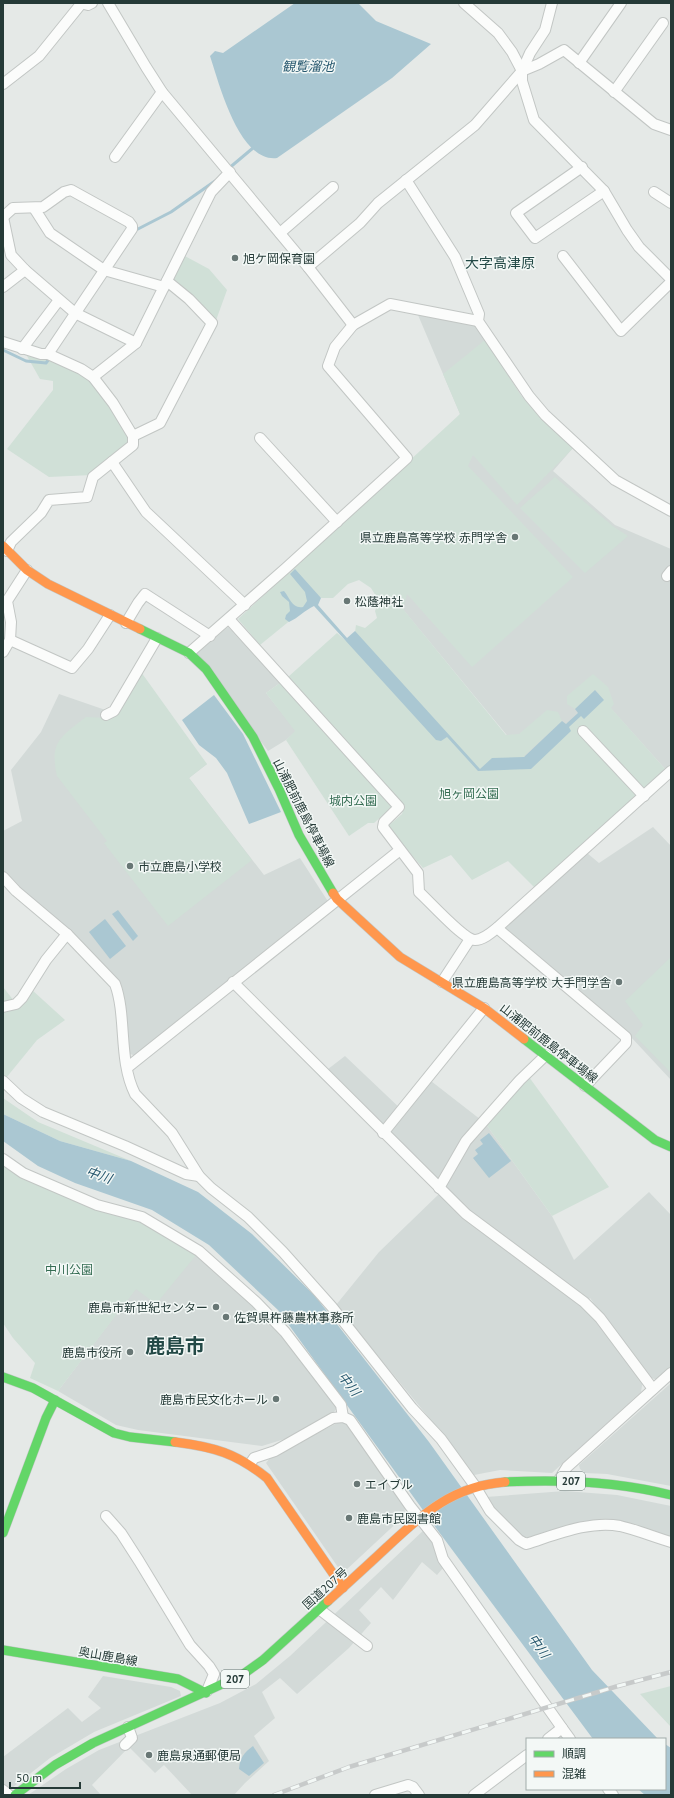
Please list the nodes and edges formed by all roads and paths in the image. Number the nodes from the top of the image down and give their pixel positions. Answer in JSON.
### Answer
{"nodes":[{"id":1,"x":92,"y":3,"type":"edge"},
{"id":2,"x":108,"y":3,"type":"edge"},
{"id":3,"x":464,"y":3,"type":"edge"},
{"id":4,"x":552,"y":3,"type":"edge"},
{"id":5,"x":621,"y":3,"type":"edge"},
{"id":6,"x":80,"y":4,"type":"edge"},
{"id":7,"x":663,"y":23,"type":"dead end"},
{"id":8,"x":579,"y":63,"type":"junction"},
{"id":9,"x":522,"y":71,"type":"junction"},
{"id":10,"x":3,"y":84,"type":"edge"},
{"id":11,"x":162,"y":92,"type":"junction"},
{"id":12,"x":614,"y":92,"type":"junction"},
{"id":13,"x":671,"y":130,"type":"edge"},
{"id":14,"x":115,"y":157,"type":"dead end"},
{"id":15,"x":582,"y":167,"type":"junction"},
{"id":16,"x":228,"y":169,"type":"junction"},
{"id":17,"x":406,"y":180,"type":"junction"},
{"id":18,"x":333,"y":187,"type":"dead end"},
{"id":19,"x":604,"y":191,"type":"junction"},
{"id":20,"x":654,"y":192,"type":"dead end"},
{"id":21,"x":671,"y":203,"type":"edge"},
{"id":22,"x":34,"y":208,"type":"junction"},
{"id":23,"x":3,"y":217,"type":"edge"},
{"id":24,"x":280,"y":233,"type":"junction"},
{"id":25,"x":563,"y":256,"type":"dead end"},
{"id":26,"x":308,"y":267,"type":"junction"},
{"id":27,"x":26,"y":270,"type":"junction"},
{"id":28,"x":104,"y":270,"type":"junction"},
{"id":29,"x":671,"y":279,"type":"edge"},
{"id":30,"x":671,"y":282,"type":"edge"},
{"id":31,"x":165,"y":284,"type":"junction"},
{"id":32,"x":3,"y":287,"type":"edge"},
{"id":33,"x":59,"y":300,"type":"junction"},
{"id":34,"x":75,"y":313,"type":"junction"},
{"id":35,"x":478,"y":321,"type":"junction"},
{"id":36,"x":353,"y":325,"type":"junction"},
{"id":37,"x":3,"y":342,"type":"edge"},
{"id":38,"x":136,"y":343,"type":"junction"},
{"id":39,"x":22,"y":349,"type":"junction"},
{"id":40,"x":48,"y":354,"type":"junction"},
{"id":41,"x":93,"y":377,"type":"junction"},
{"id":42,"x":133,"y":436,"type":"junction"},
{"id":43,"x":260,"y":438,"type":"dead end"},
{"id":44,"x":112,"y":462,"type":"junction"},
{"id":45,"x":671,"y":511,"type":"edge"},
{"id":46,"x":337,"y":522,"type":"junction"},
{"id":47,"x":5,"y":549,"type":"edge"},
{"id":48,"x":27,"y":570,"type":"junction"},
{"id":49,"x":245,"y":605,"type":"junction"},
{"id":50,"x":110,"y":615,"type":"junction"},
{"id":51,"x":229,"y":619,"type":"junction"},
{"id":52,"x":126,"y":623,"type":"junction"},
{"id":53,"x":210,"y":636,"type":"junction"},
{"id":54,"x":156,"y":638,"type":"junction"},
{"id":55,"x":10,"y":640,"type":"junction"},
{"id":56,"x":3,"y":652,"type":"edge"},
{"id":57,"x":189,"y":653,"type":"junction"},
{"id":58,"x":106,"y":715,"type":"dead end"},
{"id":59,"x":583,"y":731,"type":"dead end"},
{"id":60,"x":671,"y":771,"type":"edge"},
{"id":61,"x":644,"y":796,"type":"junction"},
{"id":62,"x":400,"y":850,"type":"junction"},
{"id":63,"x":3,"y":877,"type":"edge"},
{"id":64,"x":337,"y":899,"type":"junction"},
{"id":65,"x":497,"y":928,"type":"junction"},
{"id":66,"x":67,"y":934,"type":"junction"},
{"id":67,"x":470,"y":939,"type":"junction"},
{"id":68,"x":233,"y":982,"type":"junction"},
{"id":69,"x":442,"y":982,"type":"junction"},
{"id":70,"x":3,"y":1007,"type":"edge"},
{"id":71,"x":484,"y":1008,"type":"junction"},
{"id":72,"x":546,"y":1055,"type":"junction"},
{"id":73,"x":128,"y":1067,"type":"junction"},
{"id":74,"x":3,"y":1081,"type":"edge"},
{"id":75,"x":585,"y":1086,"type":"junction"},
{"id":76,"x":383,"y":1133,"type":"junction"},
{"id":77,"x":671,"y":1147,"type":"edge"},
{"id":78,"x":3,"y":1159,"type":"edge"},
{"id":79,"x":199,"y":1176,"type":"junction"},
{"id":80,"x":439,"y":1188,"type":"junction"},
{"id":81,"x":671,"y":1373,"type":"edge"},
{"id":82,"x":3,"y":1377,"type":"edge"},
{"id":83,"x":654,"y":1389,"type":"junction"},
{"id":84,"x":55,"y":1400,"type":"junction"},
{"id":85,"x":343,"y":1416,"type":"junction"},
{"id":86,"x":250,"y":1464,"type":"junction"},
{"id":87,"x":559,"y":1480,"type":"junction"},
{"id":88,"x":473,"y":1487,"type":"junction"},
{"id":89,"x":671,"y":1495,"type":"edge"},
{"id":90,"x":106,"y":1516,"type":"dead end"},
{"id":91,"x":421,"y":1516,"type":"junction"},
{"id":92,"x":3,"y":1533,"type":"edge"},
{"id":93,"x":671,"y":1542,"type":"edge"},
{"id":94,"x":343,"y":1588,"type":"junction"},
{"id":95,"x":319,"y":1609,"type":"junction"},
{"id":96,"x":367,"y":1646,"type":"dead end"},
{"id":97,"x":3,"y":1650,"type":"edge"},
{"id":98,"x":206,"y":1692,"type":"junction"},
{"id":99,"x":128,"y":1727,"type":"junction"},
{"id":100,"x":562,"y":1728,"type":"junction"},
{"id":101,"x":549,"y":1738,"type":"edge"},
{"id":102,"x":569,"y":1738,"type":"edge"},
{"id":103,"x":125,"y":1745,"type":"dead end"},
{"id":104,"x":526,"y":1756,"type":"edge"},
{"id":105,"x":3,"y":1790,"type":"edge"},
{"id":106,"x":9,"y":1795,"type":"edge"},
{"id":107,"x":15,"y":1795,"type":"edge"},
{"id":108,"x":376,"y":1795,"type":"edge"},
{"id":109,"x":419,"y":1795,"type":"edge"},
{"id":110,"x":474,"y":1795,"type":"edge"}],
"edges":[{"from":1,"to":6,"type":"street"},
{"from":2,"to":11,"type":"street"},
{"from":3,"to":9,"type":"street"},
{"from":4,"to":9,"type":"street"},
{"from":5,"to":8,"type":"street"},
{"from":6,"to":10,"type":"street"},
{"from":7,"to":12,"type":"street"},
{"from":8,"to":9,"type":"street"},
{"from":8,"to":12,"type":"street"},
{"from":9,"to":15,"type":"street"},
{"from":9,"to":17,"type":"street"},
{"from":11,"to":14,"type":"street"},
{"from":11,"to":16,"type":"street"},
{"from":12,"to":13,"type":"street"},
{"from":15,"to":19,"type":"street"},
{"from":15,"to":19,"type":"street"},
{"from":16,"to":24,"type":"street"},
{"from":16,"to":31,"type":"street"},
{"from":17,"to":26,"type":"street"},
{"from":17,"to":35,"type":"street"},
{"from":18,"to":24,"type":"street"},
{"from":19,"to":29,"type":"street"},
{"from":20,"to":21,"type":"street"},
{"from":22,"to":23,"type":"street"},
{"from":22,"to":28,"type":"street"},
{"from":22,"to":28,"type":"street"},
{"from":23,"to":27,"type":"street"},
{"from":24,"to":26,"type":"street"},
{"from":25,"to":30,"type":"street"},
{"from":26,"to":36,"type":"street"},
{"from":27,"to":32,"type":"street"},
{"from":27,"to":33,"type":"street"},
{"from":28,"to":31,"type":"street"},
{"from":28,"to":34,"type":"street"},
{"from":31,"to":38,"type":"street"},
{"from":31,"to":42,"type":"street"},
{"from":33,"to":34,"type":"street"},
{"from":33,"to":39,"type":"street"},
{"from":34,"to":38,"type":"street"},
{"from":34,"to":40,"type":"street"},
{"from":35,"to":36,"type":"street"},
{"from":35,"to":45,"type":"street"},
{"from":36,"to":46,"type":"street"},
{"from":37,"to":39,"type":"street"},
{"from":38,"to":41,"type":"street"},
{"from":39,"to":40,"type":"street"},
{"from":40,"to":41,"type":"street"},
{"from":41,"to":42,"type":"street"},
{"from":42,"to":44,"type":"street"},
{"from":43,"to":46,"type":"street"},
{"from":44,"to":47,"type":"street"},
{"from":44,"to":49,"type":"street"},
{"from":46,"to":49,"type":"street"},
{"from":47,"to":48,"type":"main road","name":"山浦肥前鹿島停車場線"},
{"from":48,"to":50,"type":"main road","name":"山浦肥前鹿島停車場線"},
{"from":48,"to":55,"type":"street"},
{"from":49,"to":51,"type":"street"},
{"from":50,"to":52,"type":"main road","name":"山浦肥前鹿島停車場線"},
{"from":50,"to":55,"type":"street"},
{"from":51,"to":53,"type":"street"},
{"from":51,"to":62,"type":"street"},
{"from":52,"to":53,"type":"street"},
{"from":52,"to":54,"type":"main road","name":"山浦肥前鹿島停車場線"},
{"from":53,"to":57,"type":"street"},
{"from":54,"to":57,"type":"main road","name":"山浦肥前鹿島停車場線"},
{"from":54,"to":58,"type":"street"},
{"from":55,"to":56,"type":"street"},
{"from":57,"to":64,"type":"main road","name":"山浦肥前鹿島停車場線"},
{"from":59,"to":61,"type":"street"},
{"from":60,"to":61,"type":"street"},
{"from":61,"to":65,"type":"street"},
{"from":62,"to":64,"type":"street"},
{"from":62,"to":67,"type":"street"},
{"from":63,"to":66,"type":"street"},
{"from":64,"to":68,"type":"street"},
{"from":64,"to":69,"type":"main road","name":"山浦肥前鹿島停車場線"},
{"from":65,"to":67,"type":"street"},
{"from":65,"to":75,"type":"street"},
{"from":66,"to":70,"type":"street"},
{"from":66,"to":73,"type":"street"},
{"from":67,"to":69,"type":"street"},
{"from":68,"to":73,"type":"street"},
{"from":68,"to":76,"type":"street"},
{"from":69,"to":71,"type":"main road","name":"山浦肥前鹿島停車場線"},
{"from":71,"to":72,"type":"main road","name":"山浦肥前鹿島停車場線"},
{"from":71,"to":76,"type":"street"},
{"from":72,"to":75,"type":"main road","name":"山浦肥前鹿島停車場線"},
{"from":72,"to":80,"type":"street"},
{"from":73,"to":79,"type":"street"},
{"from":74,"to":79,"type":"street"},
{"from":75,"to":77,"type":"main road","name":"山浦肥前鹿島停車場線"},
{"from":76,"to":80,"type":"street"},
{"from":78,"to":85,"type":"street"},
{"from":79,"to":88,"type":"street"},
{"from":80,"to":83,"type":"street"},
{"from":81,"to":83,"type":"street"},
{"from":82,"to":84,"type":"main road"},
{"from":83,"to":87,"type":"street"},
{"from":84,"to":86,"type":"main road"},
{"from":84,"to":92,"type":"main road"},
{"from":85,"to":86,"type":"street"},
{"from":85,"to":91,"type":"street"},
{"from":86,"to":94,"type":"main road"},
{"from":87,"to":88,"type":"main road","name":"国道207号","number":"207"},
{"from":87,"to":89,"type":"main road","name":"国道207号","number":"207"},
{"from":88,"to":91,"type":"main road","name":"国道207号","number":"207"},
{"from":88,"to":93,"type":"street"},
{"from":90,"to":98,"type":"street"},
{"from":91,"to":94,"type":"main road","name":"国道207号","number":"207"},
{"from":91,"to":100,"type":"street"},
{"from":94,"to":95,"type":"main road","name":"国道207号","number":"207"},
{"from":95,"to":96,"type":"street"},
{"from":95,"to":98,"type":"main road","name":"国道207号","number":"207"},
{"from":97,"to":98,"type":"main road","name":"奥山鹿島線"},
{"from":98,"to":99,"type":"main road","name":"国道207号","number":"207"},
{"from":99,"to":103,"type":"street"},
{"from":99,"to":107,"type":"main road","name":"国道207号","number":"207"},
{"from":100,"to":101,"type":"street"},
{"from":100,"to":102,"type":"street"},
{"from":104,"to":110,"type":"street"},
{"from":105,"to":106,"type":"street"},
{"from":108,"to":109,"type":"street"}]}
